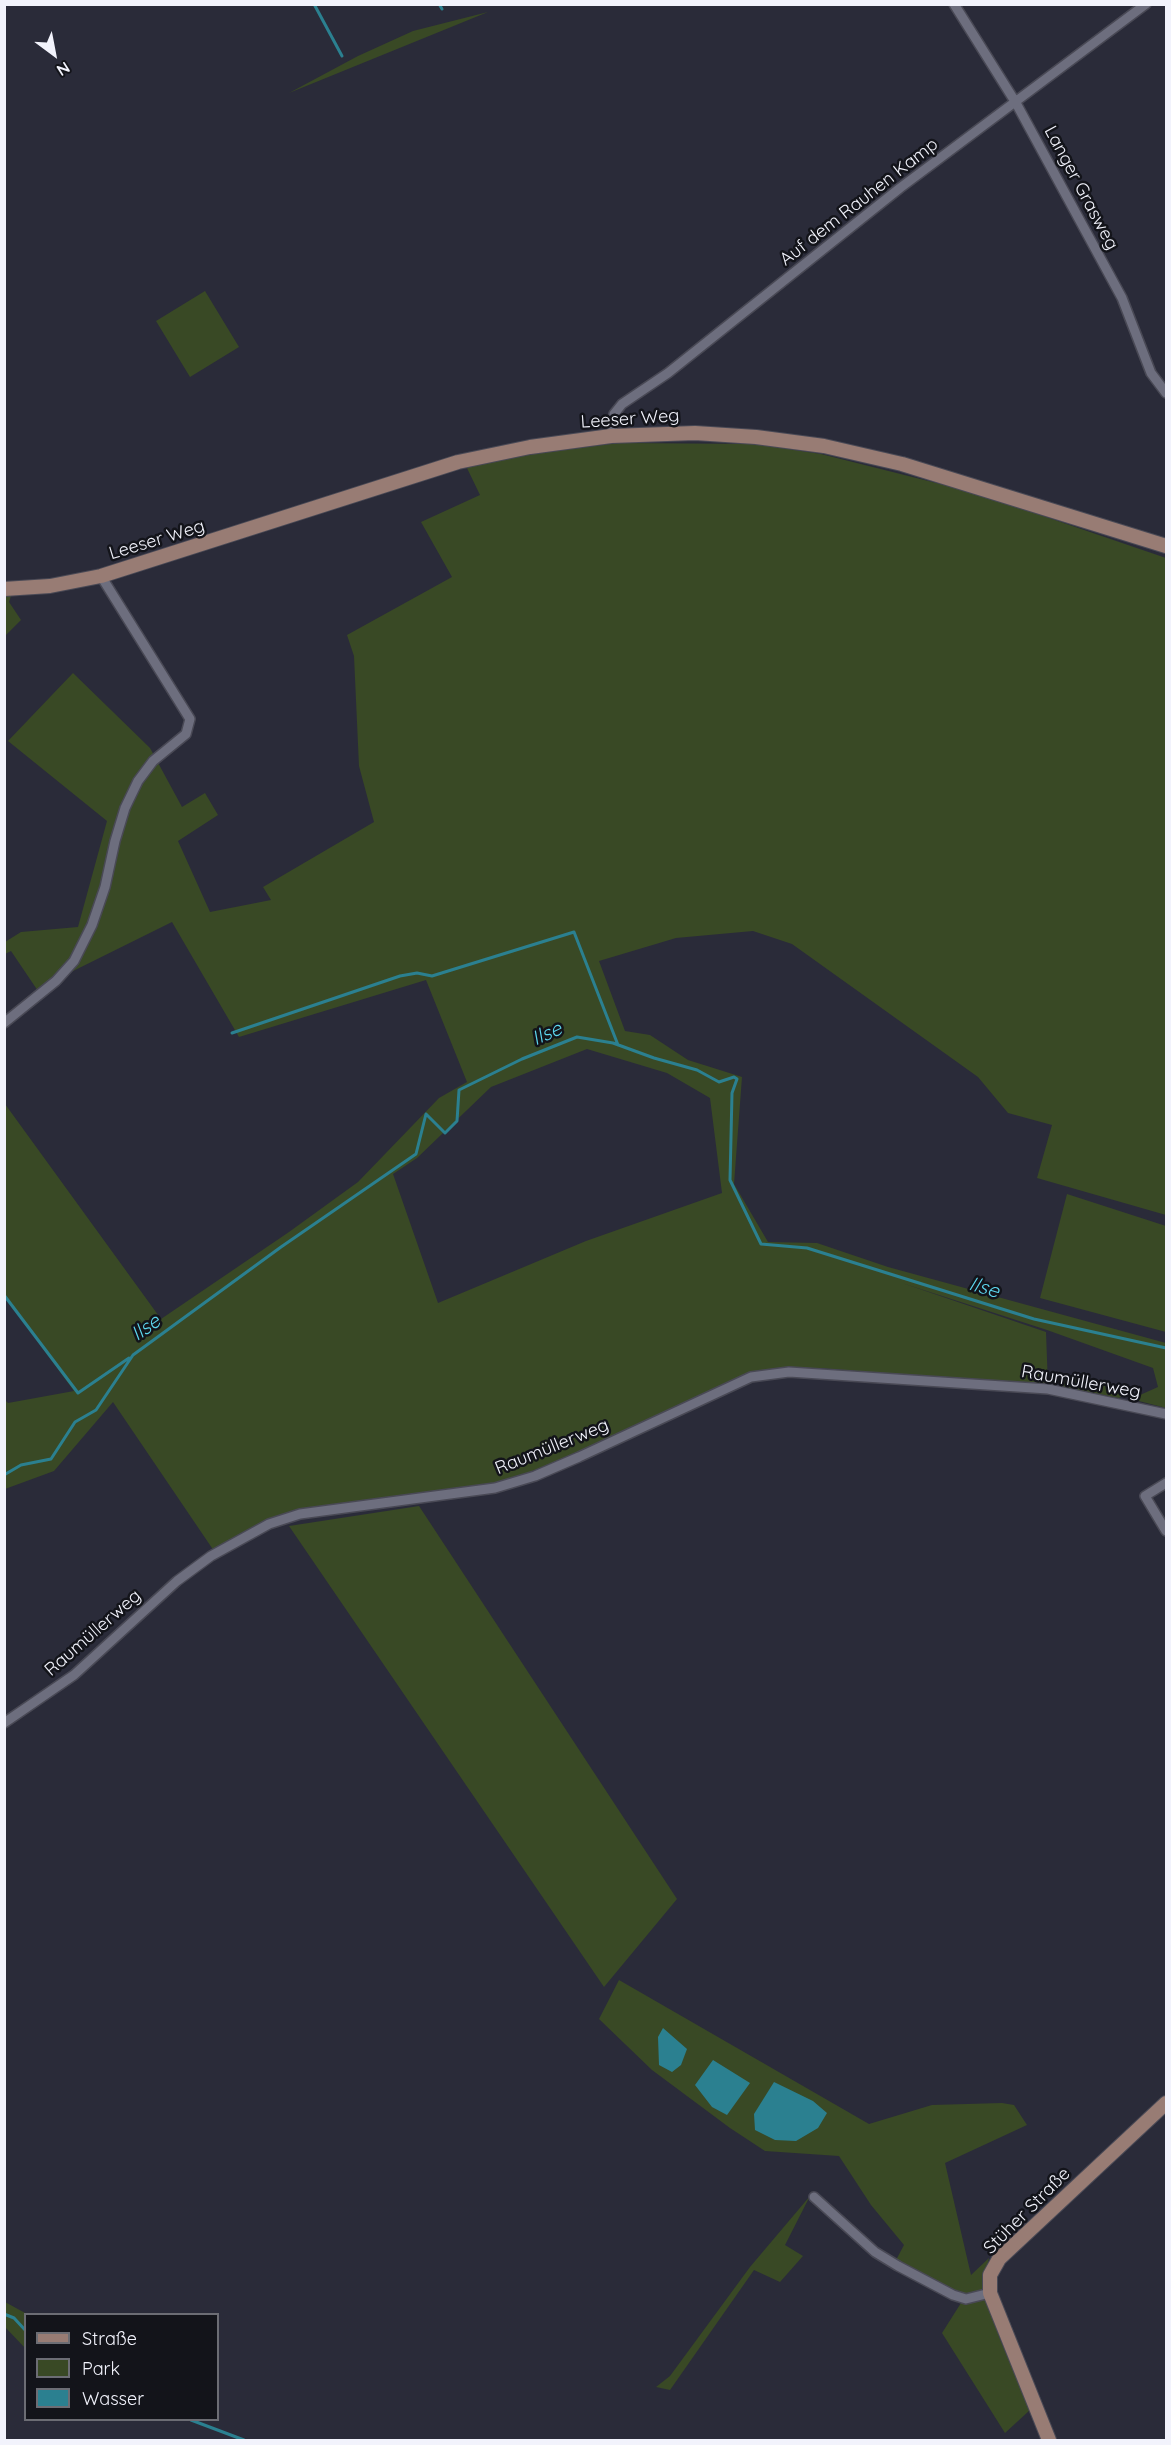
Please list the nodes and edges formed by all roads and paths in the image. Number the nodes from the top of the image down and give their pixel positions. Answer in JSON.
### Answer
{"nodes":[{"id":1,"x":954,"y":4,"type":"edge"},
{"id":2,"x":1146,"y":4,"type":"edge"},
{"id":3,"x":1016,"y":103,"type":"junction"},
{"id":4,"x":1167,"y":393,"type":"edge"},
{"id":5,"x":611,"y":436,"type":"junction"},
{"id":6,"x":1167,"y":546,"type":"edge"},
{"id":7,"x":100,"y":576,"type":"junction"},
{"id":8,"x":4,"y":589,"type":"edge"},
{"id":9,"x":4,"y":1023,"type":"edge"},
{"id":10,"x":1167,"y":1414,"type":"edge"},
{"id":11,"x":1167,"y":1483,"type":"edge"},
{"id":12,"x":1167,"y":1531,"type":"edge"},
{"id":13,"x":4,"y":1723,"type":"edge"},
{"id":14,"x":1167,"y":2103,"type":"edge"},
{"id":15,"x":814,"y":2197,"type":"dead end"},
{"id":16,"x":990,"y":2293,"type":"junction"},
{"id":17,"x":1049,"y":2440,"type":"edge"}],
"edges":[{"from":1,"to":3,"type":"street","name":"Langer Grasweg"},
{"from":2,"to":3,"type":"street","name":"Auf dem Rauhen Kamp"},
{"from":3,"to":4,"type":"street","name":"Langer Grasweg"},
{"from":3,"to":5,"type":"street","name":"Auf dem Rauhen Kamp"},
{"from":5,"to":6,"type":"street","name":"Leeser Weg"},
{"from":5,"to":7,"type":"street","name":"Leeser Weg"},
{"from":7,"to":8,"type":"street","name":"Leeser Weg"},
{"from":7,"to":9,"type":"street","name":"Leeser Weg"},
{"from":10,"to":13,"type":"street","name":"Raumüllerweg"},
{"from":11,"to":12,"type":"street"},
{"from":14,"to":16,"type":"street","name":"Stüher Straße"},
{"from":15,"to":16,"type":"street"},
{"from":16,"to":17,"type":"street"}]}
